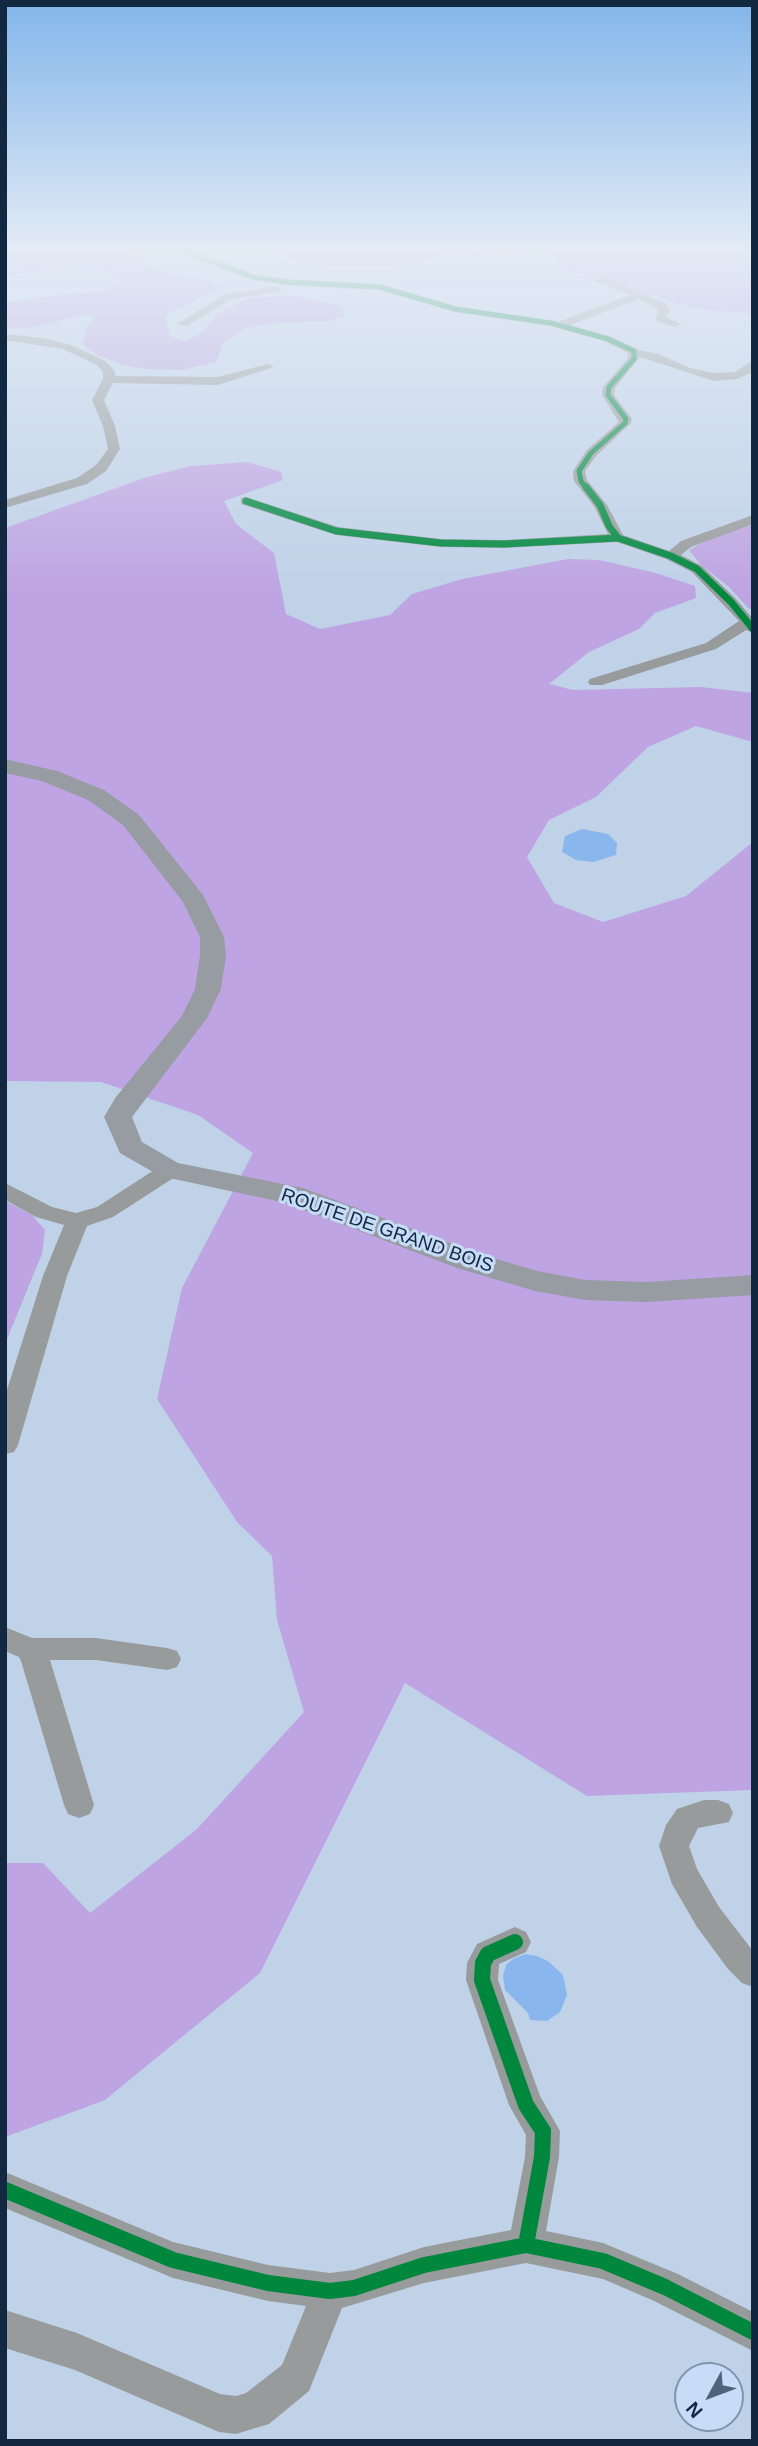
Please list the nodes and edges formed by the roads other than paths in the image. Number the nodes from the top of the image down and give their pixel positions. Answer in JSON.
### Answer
{"nodes":[{"id":1,"x":101,"y":363,"type":"edge"},
{"id":2,"x":632,"y":363,"type":"edge"},
{"id":3,"x":672,"y":363,"type":"edge"},
{"id":4,"x":753,"y":363,"type":"edge"},
{"id":5,"x":268,"y":367,"type":"dead end"},
{"id":6,"x":737,"y":375,"type":"junction"},
{"id":7,"x":753,"y":378,"type":"edge"},
{"id":8,"x":109,"y":379,"type":"junction"},
{"id":9,"x":246,"y":501,"type":"dead end"},
{"id":10,"x":5,"y":504,"type":"edge"},
{"id":11,"x":753,"y":519,"type":"edge"},
{"id":12,"x":618,"y":538,"type":"junction"},
{"id":13,"x":671,"y":556,"type":"junction"},
{"id":14,"x":750,"y":626,"type":"edge"},
{"id":15,"x":596,"y":682,"type":"dead end"},
{"id":16,"x":5,"y":766,"type":"edge"},
{"id":17,"x":170,"y":1170,"type":"junction"},
{"id":18,"x":5,"y":1190,"type":"edge"},
{"id":19,"x":77,"y":1221,"type":"junction"},
{"id":20,"x":753,"y":1285,"type":"edge"},
{"id":21,"x":5,"y":1445,"type":"edge"},
{"id":22,"x":17,"y":1643,"type":"edge"},
{"id":23,"x":167,"y":1659,"type":"dead end"},
{"id":24,"x":79,"y":1805,"type":"dead end"},
{"id":25,"x":718,"y":1813,"type":"dead end"},
{"id":26,"x":515,"y":1942,"type":"dead end"},
{"id":27,"x":753,"y":1972,"type":"edge"},
{"id":28,"x":5,"y":2190,"type":"edge"},
{"id":29,"x":526,"y":2245,"type":"junction"},
{"id":30,"x":330,"y":2291,"type":"junction"},
{"id":31,"x":5,"y":2329,"type":"edge"},
{"id":32,"x":753,"y":2332,"type":"edge"}],
"edges":[{"from":1,"to":8,"type":"street"},
{"from":2,"to":12,"type":"street"},
{"from":3,"to":6,"type":"street"},
{"from":4,"to":6,"type":"street"},
{"from":5,"to":8,"type":"street"},
{"from":6,"to":7,"type":"street"},
{"from":8,"to":10,"type":"street"},
{"from":9,"to":12,"type":"street"},
{"from":11,"to":13,"type":"street"},
{"from":12,"to":13,"type":"street"},
{"from":13,"to":14,"type":"street"},
{"from":14,"to":15,"type":"street"},
{"from":16,"to":17,"type":"main road","name":"ROUTE DE GRAND BOIS"},
{"from":17,"to":19,"type":"street"},
{"from":17,"to":20,"type":"main road","name":"ROUTE DE GRAND BOIS"},
{"from":18,"to":19,"type":"street"},
{"from":19,"to":21,"type":"street"},
{"from":22,"to":23,"type":"street"},
{"from":22,"to":24,"type":"street"},
{"from":25,"to":27,"type":"street"},
{"from":26,"to":29,"type":"street"},
{"from":28,"to":30,"type":"street"},
{"from":29,"to":30,"type":"street"},
{"from":29,"to":32,"type":"street"},
{"from":30,"to":31,"type":"street"}]}
